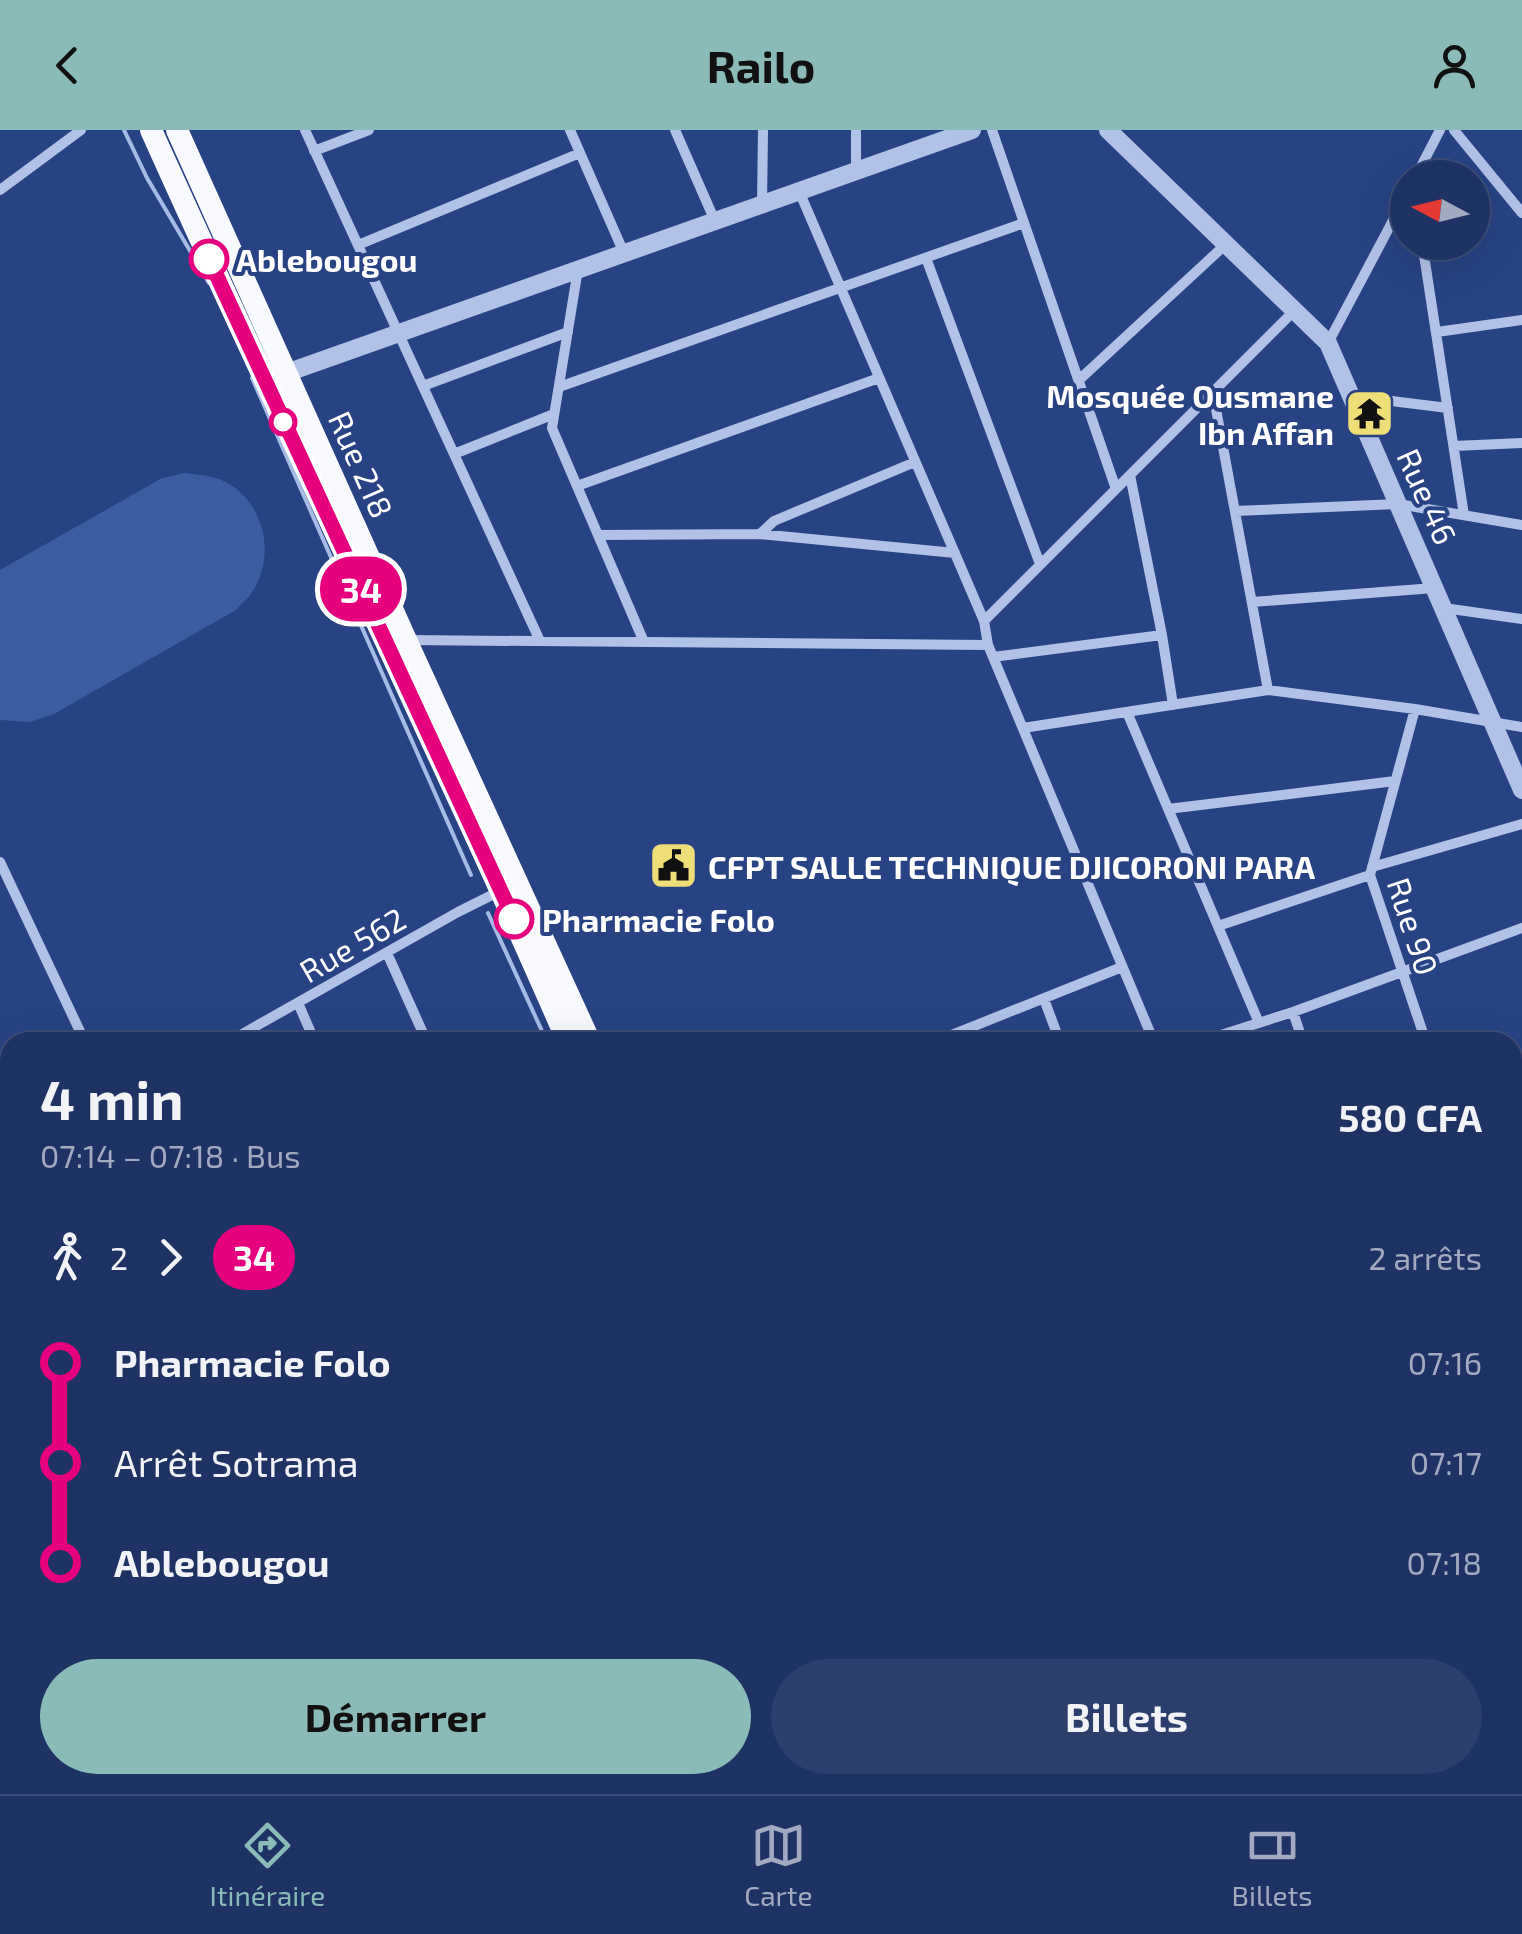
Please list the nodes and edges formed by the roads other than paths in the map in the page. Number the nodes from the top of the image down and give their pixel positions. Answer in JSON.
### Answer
{"nodes":[{"id":1,"x":81,"y":130,"type":"edge"},
{"id":2,"x":152,"y":130,"type":"edge"},
{"id":3,"x":177,"y":130,"type":"edge"},
{"id":4,"x":304,"y":130,"type":"edge"},
{"id":5,"x":369,"y":130,"type":"edge"},
{"id":6,"x":570,"y":130,"type":"edge"},
{"id":7,"x":674,"y":130,"type":"edge"},
{"id":8,"x":763,"y":130,"type":"edge"},
{"id":9,"x":856,"y":130,"type":"edge"},
{"id":10,"x":972,"y":130,"type":"edge"},
{"id":11,"x":992,"y":130,"type":"edge"},
{"id":12,"x":1108,"y":130,"type":"edge"},
{"id":13,"x":1440,"y":130,"type":"edge"},
{"id":14,"x":1454,"y":130,"type":"edge"},
{"id":15,"x":314,"y":151,"type":"junction"},
{"id":16,"x":580,"y":153,"type":"junction"},
{"id":17,"x":1424,"y":160,"type":"edge"},
{"id":18,"x":856,"y":171,"type":"junction"},
{"id":19,"x":0,"y":190,"type":"edge"},
{"id":20,"x":798,"y":191,"type":"junction"},
{"id":21,"x":762,"y":204,"type":"junction"},
{"id":22,"x":1522,"y":212,"type":"edge"},
{"id":23,"x":715,"y":221,"type":"junction"},
{"id":24,"x":1024,"y":223,"type":"junction"},
{"id":25,"x":1390,"y":226,"type":"edge"},
{"id":26,"x":358,"y":245,"type":"junction"},
{"id":27,"x":1225,"y":245,"type":"junction"},
{"id":28,"x":624,"y":253,"type":"junction"},
{"id":29,"x":926,"y":258,"type":"junction"},
{"id":30,"x":1425,"y":260,"type":"edge"},
{"id":31,"x":578,"y":269,"type":"junction"},
{"id":32,"x":840,"y":288,"type":"junction"},
{"id":33,"x":1294,"y":311,"type":"junction"},
{"id":34,"x":1522,"y":320,"type":"edge"},
{"id":35,"x":398,"y":332,"type":"junction"},
{"id":36,"x":568,"y":332,"type":"junction"},
{"id":37,"x":1437,"y":332,"type":"junction"},
{"id":38,"x":1328,"y":343,"type":"junction"},
{"id":39,"x":275,"y":376,"type":"junction"},
{"id":40,"x":879,"y":378,"type":"junction"},
{"id":41,"x":1078,"y":380,"type":"junction"},
{"id":42,"x":422,"y":386,"type":"junction"},
{"id":43,"x":559,"y":386,"type":"junction"},
{"id":44,"x":1214,"y":393,"type":"junction"},
{"id":45,"x":1351,"y":396,"type":"junction"},
{"id":46,"x":1448,"y":408,"type":"junction"},
{"id":47,"x":554,"y":414,"type":"junction"},
{"id":48,"x":1522,"y":444,"type":"edge"},
{"id":49,"x":1454,"y":446,"type":"junction"},
{"id":50,"x":454,"y":454,"type":"junction"},
{"id":51,"x":916,"y":462,"type":"junction"},
{"id":52,"x":1130,"y":475,"type":"junction"},
{"id":53,"x":577,"y":486,"type":"junction"},
{"id":54,"x":1116,"y":489,"type":"junction"},
{"id":55,"x":1398,"y":504,"type":"junction"},
{"id":56,"x":1235,"y":511,"type":"junction"},
{"id":57,"x":1464,"y":516,"type":"junction"},
{"id":58,"x":1522,"y":525,"type":"edge"},
{"id":59,"x":760,"y":534,"type":"junction"},
{"id":60,"x":598,"y":536,"type":"junction"},
{"id":61,"x":955,"y":553,"type":"junction"},
{"id":62,"x":1040,"y":564,"type":"junction"},
{"id":63,"x":1435,"y":588,"type":"junction"},
{"id":64,"x":1252,"y":602,"type":"junction"},
{"id":65,"x":1444,"y":608,"type":"junction"},
{"id":66,"x":1522,"y":619,"type":"edge"},
{"id":67,"x":984,"y":620,"type":"junction"},
{"id":68,"x":1162,"y":634,"type":"junction"},
{"id":69,"x":406,"y":640,"type":"junction"},
{"id":70,"x":540,"y":642,"type":"junction"},
{"id":71,"x":644,"y":642,"type":"junction"},
{"id":72,"x":991,"y":651,"type":"junction"},
{"id":73,"x":1268,"y":690,"type":"junction"},
{"id":74,"x":1172,"y":704,"type":"junction"},
{"id":75,"x":1415,"y":709,"type":"junction"},
{"id":76,"x":1127,"y":712,"type":"junction"},
{"id":77,"x":1491,"y":721,"type":"junction"},
{"id":78,"x":1522,"y":727,"type":"edge"},
{"id":79,"x":1023,"y":728,"type":"junction"},
{"id":80,"x":1396,"y":782,"type":"junction"},
{"id":81,"x":1522,"y":790,"type":"edge"},
{"id":82,"x":1168,"y":809,"type":"junction"},
{"id":83,"x":1522,"y":824,"type":"edge"},
{"id":84,"x":0,"y":862,"type":"edge"},
{"id":85,"x":1371,"y":871,"type":"junction"},
{"id":86,"x":510,"y":887,"type":"junction"},
{"id":87,"x":1218,"y":926,"type":"junction"},
{"id":88,"x":1520,"y":929,"type":"edge"},
{"id":89,"x":1522,"y":944,"type":"edge"},
{"id":90,"x":387,"y":953,"type":"junction"},
{"id":91,"x":1122,"y":967,"type":"junction"},
{"id":92,"x":1402,"y":972,"type":"junction"},
{"id":93,"x":1044,"y":999,"type":"junction"},
{"id":94,"x":298,"y":1003,"type":"junction"},
{"id":95,"x":1294,"y":1012,"type":"junction"},
{"id":96,"x":1260,"y":1023,"type":"junction"},
{"id":97,"x":80,"y":1032,"type":"edge"},
{"id":98,"x":246,"y":1032,"type":"edge"},
{"id":99,"x":311,"y":1032,"type":"edge"},
{"id":100,"x":423,"y":1032,"type":"edge"},
{"id":101,"x":564,"y":1032,"type":"edge"},
{"id":102,"x":585,"y":1032,"type":"edge"},
{"id":103,"x":960,"y":1032,"type":"edge"},
{"id":104,"x":1056,"y":1032,"type":"edge"},
{"id":105,"x":1150,"y":1032,"type":"edge"},
{"id":106,"x":1231,"y":1032,"type":"edge"},
{"id":107,"x":1300,"y":1032,"type":"edge"},
{"id":108,"x":1423,"y":1032,"type":"edge"}],
"edges":[{"from":1,"to":19,"type":"street"},
{"from":2,"to":39,"type":"highway"},
{"from":3,"to":39,"type":"highway","name":"Rue 218"},
{"from":4,"to":15,"type":"street"},
{"from":5,"to":15,"type":"street"},
{"from":6,"to":16,"type":"street"},
{"from":7,"to":23,"type":"street"},
{"from":8,"to":21,"type":"street"},
{"from":9,"to":18,"type":"street"},
{"from":10,"to":18,"type":"street"},
{"from":11,"to":24,"type":"street"},
{"from":12,"to":27,"type":"street","name":"Rue 46"},
{"from":13,"to":17,"type":"street"},
{"from":14,"to":22,"type":"street"},
{"from":15,"to":26,"type":"street"},
{"from":16,"to":26,"type":"street"},
{"from":16,"to":28,"type":"street"},
{"from":18,"to":20,"type":"street"},
{"from":20,"to":21,"type":"street"},
{"from":20,"to":32,"type":"street"},
{"from":21,"to":23,"type":"street"},
{"from":23,"to":28,"type":"street"},
{"from":24,"to":29,"type":"street"},
{"from":24,"to":41,"type":"street"},
{"from":25,"to":38,"type":"street"},
{"from":26,"to":35,"type":"street"},
{"from":27,"to":33,"type":"street","name":"Rue 46"},
{"from":27,"to":41,"type":"street"},
{"from":28,"to":31,"type":"street"},
{"from":29,"to":32,"type":"street"},
{"from":29,"to":62,"type":"street"},
{"from":30,"to":37,"type":"street"},
{"from":31,"to":35,"type":"street"},
{"from":31,"to":36,"type":"street"},
{"from":32,"to":40,"type":"street"},
{"from":32,"to":43,"type":"street"},
{"from":33,"to":38,"type":"street","name":"Rue 46"},
{"from":33,"to":44,"type":"street"},
{"from":34,"to":37,"type":"street"},
{"from":35,"to":39,"type":"street"},
{"from":35,"to":42,"type":"street"},
{"from":36,"to":42,"type":"street"},
{"from":36,"to":43,"type":"street"},
{"from":37,"to":46,"type":"street"},
{"from":38,"to":45,"type":"street","name":"Rue 46"},
{"from":39,"to":69,"type":"highway","name":"Rue 218"},
{"from":39,"to":86,"type":"highway","name":"Rue 218"},
{"from":40,"to":51,"type":"street"},
{"from":40,"to":53,"type":"street"},
{"from":41,"to":54,"type":"street"},
{"from":42,"to":50,"type":"street"},
{"from":43,"to":47,"type":"street"},
{"from":44,"to":52,"type":"street"},
{"from":44,"to":56,"type":"street"},
{"from":45,"to":46,"type":"street"},
{"from":45,"to":55,"type":"street","name":"Rue 46"},
{"from":46,"to":49,"type":"street"},
{"from":47,"to":50,"type":"street"},
{"from":47,"to":53,"type":"street"},
{"from":48,"to":49,"type":"street"},
{"from":49,"to":57,"type":"street"},
{"from":50,"to":70,"type":"street"},
{"from":51,"to":59,"type":"street"},
{"from":51,"to":61,"type":"street"},
{"from":52,"to":54,"type":"street"},
{"from":52,"to":68,"type":"street"},
{"from":53,"to":60,"type":"street"},
{"from":54,"to":62,"type":"street"},
{"from":55,"to":56,"type":"street"},
{"from":55,"to":57,"type":"street"},
{"from":55,"to":63,"type":"street","name":"Rue 46"},
{"from":56,"to":64,"type":"street"},
{"from":57,"to":58,"type":"street"},
{"from":59,"to":60,"type":"street"},
{"from":59,"to":61,"type":"street"},
{"from":60,"to":71,"type":"street"},
{"from":61,"to":67,"type":"street"},
{"from":62,"to":67,"type":"street"},
{"from":63,"to":64,"type":"street"},
{"from":63,"to":65,"type":"street","name":"Rue 46"},
{"from":64,"to":73,"type":"street"},
{"from":65,"to":66,"type":"street"},
{"from":65,"to":77,"type":"street","name":"Rue 46"},
{"from":67,"to":72,"type":"street"},
{"from":68,"to":72,"type":"street"},
{"from":68,"to":74,"type":"street"},
{"from":69,"to":70,"type":"street"},
{"from":69,"to":86,"type":"highway","name":"Rue 218"},
{"from":70,"to":71,"type":"street"},
{"from":71,"to":72,"type":"street"},
{"from":72,"to":79,"type":"street"},
{"from":73,"to":74,"type":"street"},
{"from":73,"to":75,"type":"street"},
{"from":74,"to":76,"type":"street"},
{"from":75,"to":77,"type":"street"},
{"from":75,"to":80,"type":"street","name":"Rue 90"},
{"from":76,"to":79,"type":"street"},
{"from":76,"to":82,"type":"street"},
{"from":77,"to":78,"type":"street"},
{"from":77,"to":81,"type":"street","name":"Rue 46"},
{"from":79,"to":91,"type":"street"},
{"from":80,"to":82,"type":"street"},
{"from":80,"to":85,"type":"street","name":"Rue 90"},
{"from":82,"to":87,"type":"street"},
{"from":83,"to":85,"type":"street"},
{"from":84,"to":97,"type":"street"},
{"from":85,"to":87,"type":"street"},
{"from":85,"to":92,"type":"street","name":"Rue 90"},
{"from":86,"to":90,"type":"street","name":"Rue 562"},
{"from":86,"to":101,"type":"highway","name":"Rue 218"},
{"from":86,"to":102,"type":"highway","name":"Rue 218"},
{"from":87,"to":96,"type":"street"},
{"from":88,"to":89,"type":"street"},
{"from":88,"to":92,"type":"street"},
{"from":90,"to":94,"type":"street","name":"Rue 562"},
{"from":90,"to":100,"type":"street"},
{"from":91,"to":93,"type":"street"},
{"from":91,"to":105,"type":"street"},
{"from":92,"to":95,"type":"street"},
{"from":92,"to":108,"type":"street","name":"Rue 90"},
{"from":93,"to":103,"type":"street"},
{"from":93,"to":104,"type":"street"},
{"from":94,"to":98,"type":"street","name":"Rue 562"},
{"from":94,"to":99,"type":"street"},
{"from":95,"to":96,"type":"street"},
{"from":95,"to":107,"type":"street"},
{"from":96,"to":106,"type":"street"}]}
